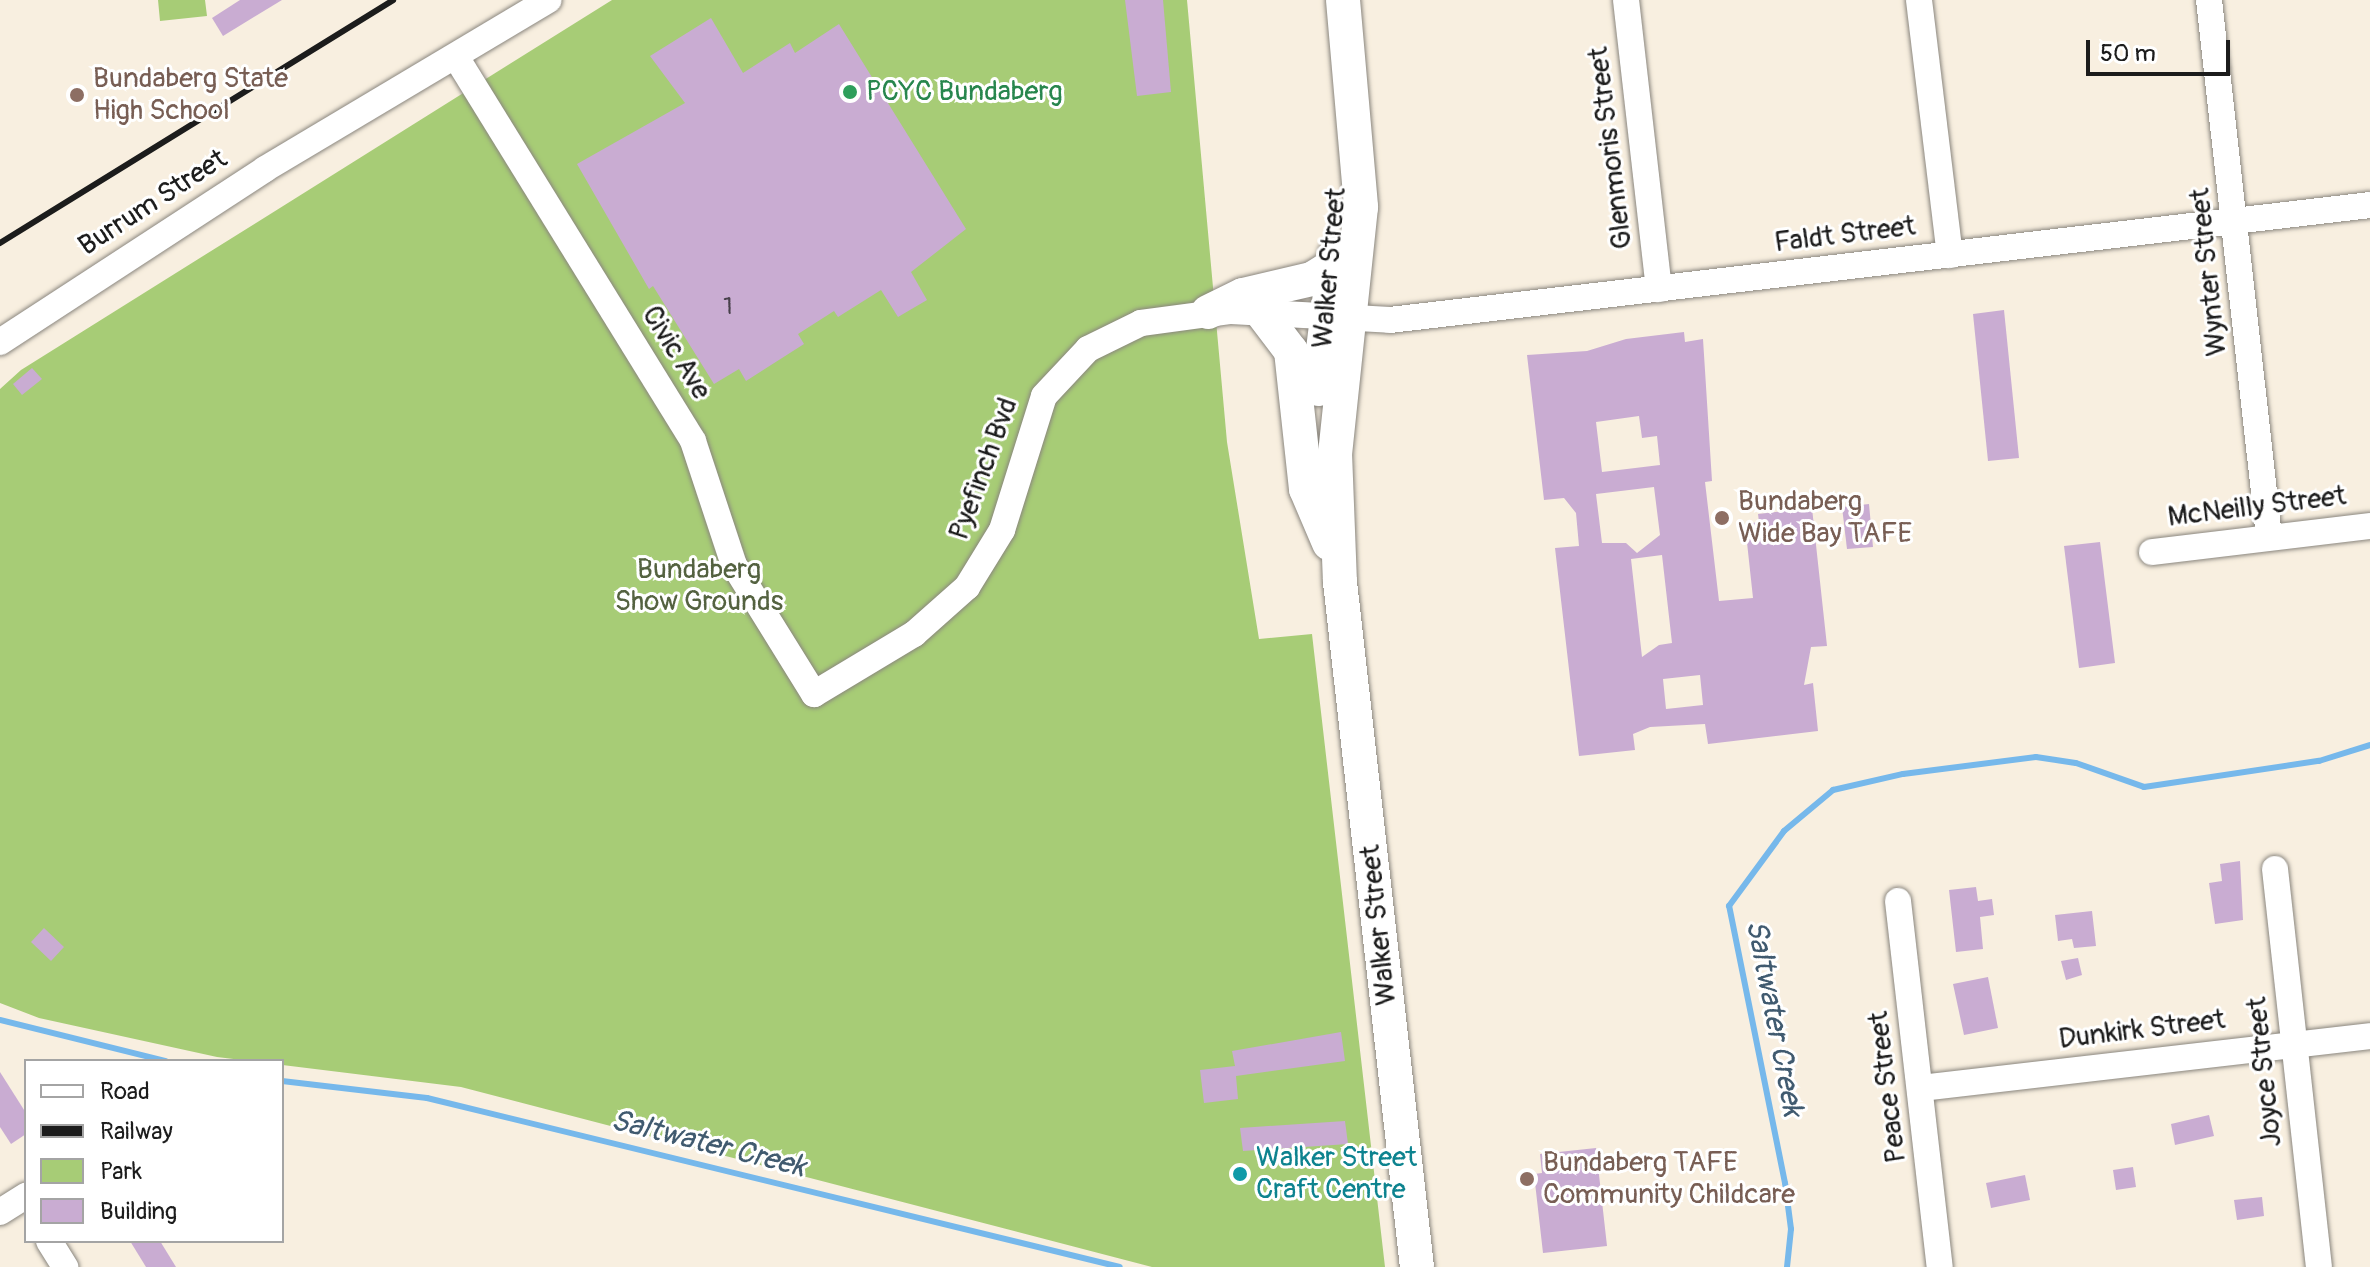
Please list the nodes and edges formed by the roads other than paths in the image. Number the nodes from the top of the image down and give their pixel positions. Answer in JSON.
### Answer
{"nodes":[{"id":1,"x":549,"y":0,"type":"edge"},
{"id":2,"x":1325,"y":0,"type":"edge"},
{"id":3,"x":1343,"y":0,"type":"edge"},
{"id":4,"x":1626,"y":0,"type":"edge"},
{"id":5,"x":1919,"y":0,"type":"edge"},
{"id":6,"x":2209,"y":0,"type":"edge"},
{"id":7,"x":456,"y":57,"type":"junction"},
{"id":8,"x":2370,"y":205,"type":"edge"},
{"id":9,"x":2237,"y":221,"type":"junction"},
{"id":10,"x":1950,"y":255,"type":"junction"},
{"id":11,"x":1333,"y":266,"type":"junction"},
{"id":12,"x":1659,"y":289,"type":"junction"},
{"id":13,"x":1208,"y":312,"type":"junction"},
{"id":14,"x":1262,"y":313,"type":"junction"},
{"id":15,"x":1340,"y":320,"type":"junction"},
{"id":16,"x":0,"y":342,"type":"edge"},
{"id":17,"x":2370,"y":526,"type":"edge"},
{"id":18,"x":2269,"y":537,"type":"junction"},
{"id":19,"x":1329,"y":543,"type":"junction"},
{"id":20,"x":2152,"y":552,"type":"dead end"},
{"id":21,"x":1340,"y":582,"type":"junction"},
{"id":22,"x":814,"y":694,"type":"joint"},
{"id":23,"x":2275,"y":869,"type":"dead end"},
{"id":24,"x":1898,"y":901,"type":"dead end"},
{"id":25,"x":2370,"y":1036,"type":"edge"},
{"id":26,"x":2294,"y":1044,"type":"junction"},
{"id":27,"x":1921,"y":1088,"type":"junction"},
{"id":28,"x":24,"y":1200,"type":"edge"},
{"id":29,"x":0,"y":1212,"type":"edge"},
{"id":30,"x":50,"y":1243,"type":"edge"},
{"id":31,"x":65,"y":1267,"type":"edge"},
{"id":32,"x":1417,"y":1267,"type":"edge"},
{"id":33,"x":1940,"y":1267,"type":"edge"},
{"id":34,"x":2319,"y":1267,"type":"edge"}],
"edges":[{"from":1,"to":7,"type":"street","name":"Burrum Street"},
{"from":2,"to":11,"type":"main road","name":"Walker Street"},
{"from":3,"to":15,"type":"main road","name":"Walker Street"},
{"from":4,"to":12,"type":"street","name":"Glenmoris Street"},
{"from":5,"to":10,"type":"street"},
{"from":6,"to":9,"type":"street","name":"Wynter Street"},
{"from":7,"to":16,"type":"street","name":"Burrum Street"},
{"from":7,"to":22,"type":"street","name":"Civic Ave"},
{"from":8,"to":9,"type":"street","name":"Faldt Street"},
{"from":9,"to":10,"type":"street","name":"Faldt Street"},
{"from":9,"to":18,"type":"street","name":"Wynter Street"},
{"from":10,"to":12,"type":"street","name":"Faldt Street"},
{"from":11,"to":13,"type":"main road"},
{"from":11,"to":15,"type":"main road","name":"Walker Street"},
{"from":12,"to":15,"type":"street","name":"Faldt Street"},
{"from":13,"to":14,"type":"street","name":"Pyefinch Bvd"},
{"from":13,"to":22,"type":"street","name":"Pyefinch Bvd"},
{"from":14,"to":15,"type":"street","name":"Pyefinch Bvd"},
{"from":14,"to":19,"type":"main road"},
{"from":15,"to":19,"type":"main road","name":"Walker Street"},
{"from":15,"to":21,"type":"main road","name":"Walker Street"},
{"from":17,"to":18,"type":"street","name":"McNeilly Street"},
{"from":18,"to":20,"type":"street","name":"McNeilly Street"},
{"from":19,"to":21,"type":"main road","name":"Walker Street"},
{"from":21,"to":32,"type":"main road","name":"Walker Street"},
{"from":23,"to":26,"type":"street","name":"Joyce Street"},
{"from":24,"to":27,"type":"street","name":"Peace Street"},
{"from":25,"to":26,"type":"street","name":"Dunkirk Street"},
{"from":26,"to":27,"type":"street","name":"Dunkirk Street"},
{"from":26,"to":34,"type":"street","name":"Joyce Street"},
{"from":27,"to":33,"type":"street","name":"Peace Street"},
{"from":28,"to":29,"type":"street"},
{"from":30,"to":31,"type":"street"}]}
